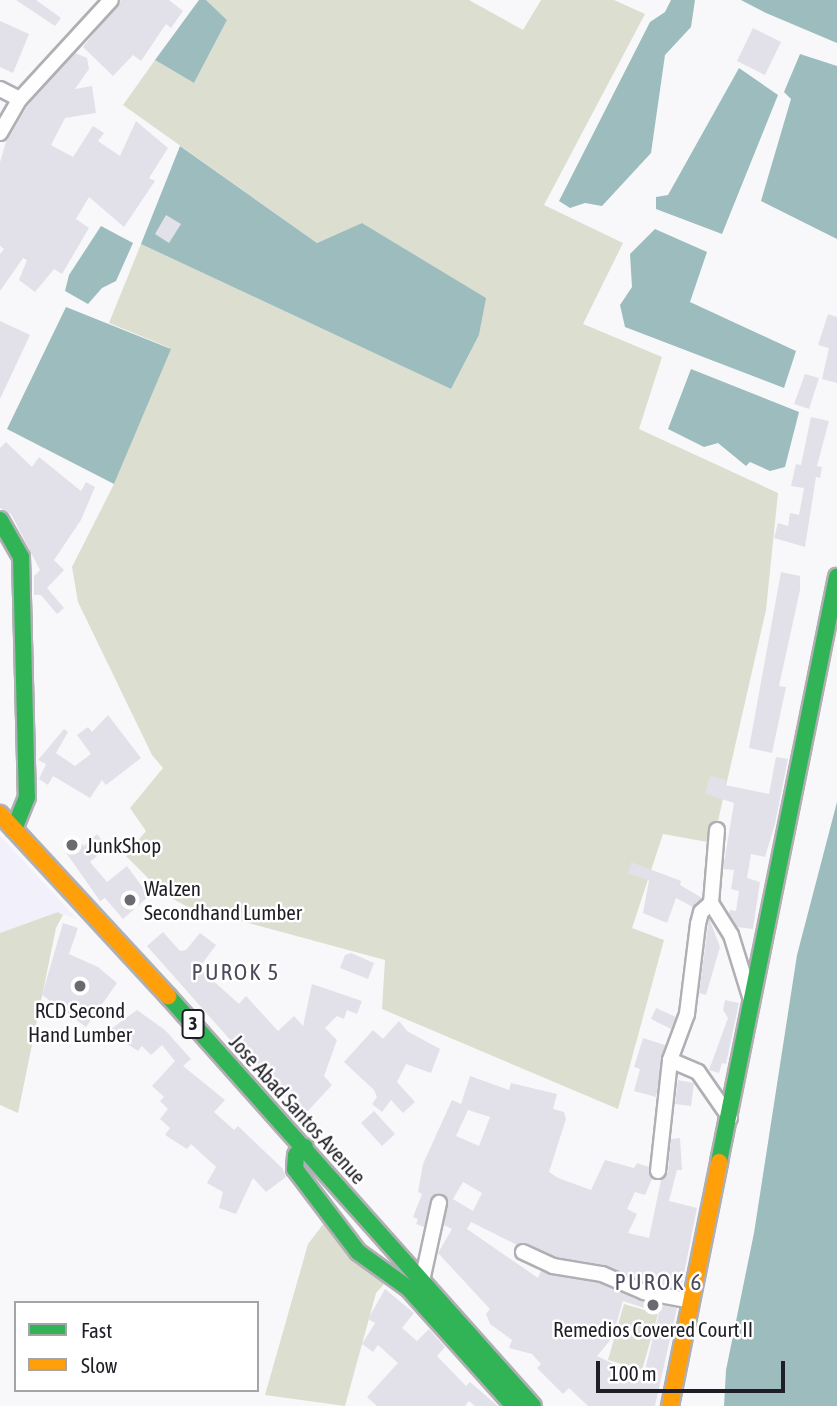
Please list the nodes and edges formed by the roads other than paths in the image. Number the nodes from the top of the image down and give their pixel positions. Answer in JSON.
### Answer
{"nodes":[{"id":1,"x":111,"y":0,"type":"edge"},
{"id":2,"x":0,"y":89,"type":"edge"},
{"id":3,"x":20,"y":99,"type":"junction"},
{"id":4,"x":0,"y":133,"type":"edge"},
{"id":5,"x":0,"y":520,"type":"edge"},
{"id":6,"x":837,"y":577,"type":"edge"},
{"id":7,"x":0,"y":814,"type":"edge"},
{"id":8,"x":14,"y":829,"type":"junction"},
{"id":9,"x":717,"y":831,"type":"dead end"},
{"id":10,"x":711,"y":902,"type":"junction"},
{"id":11,"x":753,"y":1004,"type":"junction"},
{"id":12,"x":670,"y":1060,"type":"junction"},
{"id":13,"x":730,"y":1118,"type":"junction"},
{"id":14,"x":305,"y":1147,"type":"junction"},
{"id":15,"x":658,"y":1171,"type":"dead end"},
{"id":16,"x":439,"y":1203,"type":"dead end"},
{"id":17,"x":523,"y":1252,"type":"dead end"},
{"id":18,"x":422,"y":1280,"type":"junction"},
{"id":19,"x":691,"y":1301,"type":"junction"},
{"id":20,"x":514,"y":1406,"type":"edge"},
{"id":21,"x":533,"y":1406,"type":"edge"},
{"id":22,"x":670,"y":1406,"type":"edge"}],
"edges":[{"from":1,"to":3,"type":"street"},
{"from":2,"to":3,"type":"street"},
{"from":3,"to":4,"type":"street"},
{"from":5,"to":8,"type":"main road"},
{"from":6,"to":11,"type":"main road"},
{"from":7,"to":8,"type":"main road","name":"Jose Abad Santos Avenue","number":"3"},
{"from":8,"to":14,"type":"main road","name":"Jose Abad Santos Avenue","number":"3"},
{"from":9,"to":10,"type":"street"},
{"from":10,"to":11,"type":"street"},
{"from":10,"to":12,"type":"street"},
{"from":11,"to":13,"type":"main road"},
{"from":12,"to":13,"type":"street"},
{"from":12,"to":15,"type":"street"},
{"from":13,"to":19,"type":"main road"},
{"from":14,"to":18,"type":"main road","name":"Jose Abad Santos Avenue","number":"3"},
{"from":14,"to":20,"type":"main road"},
{"from":16,"to":18,"type":"street"},
{"from":17,"to":19,"type":"street"},
{"from":18,"to":21,"type":"main road","name":"Jose Abad Santos Avenue","number":"3"},
{"from":19,"to":22,"type":"main road"}]}
